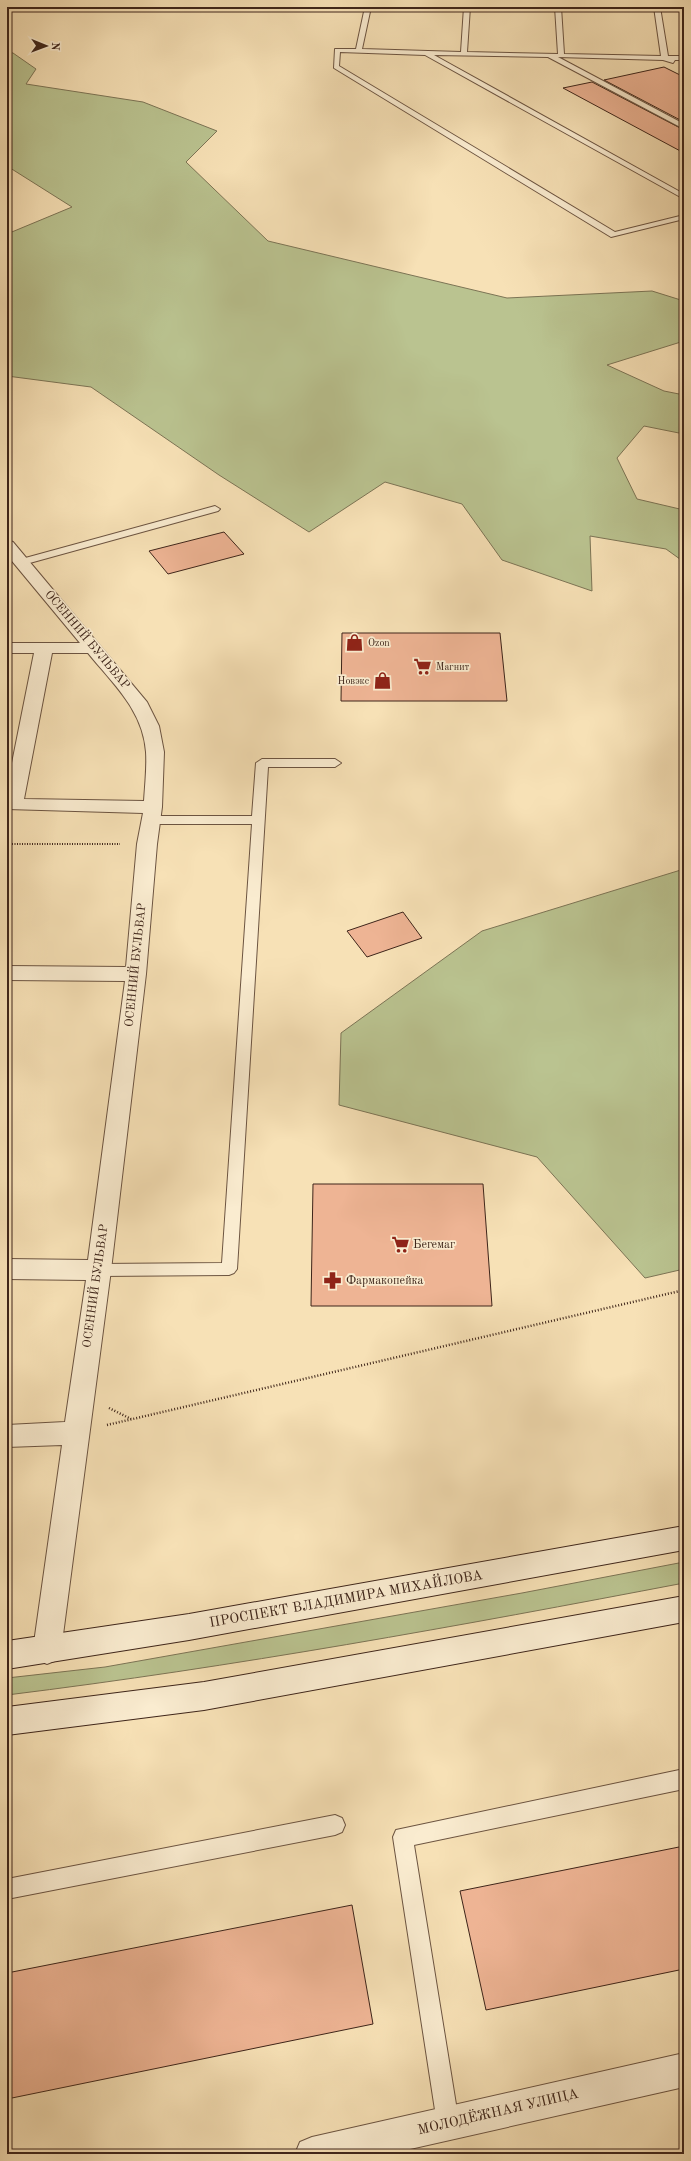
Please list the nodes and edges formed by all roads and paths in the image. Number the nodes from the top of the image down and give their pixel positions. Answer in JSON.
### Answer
{"nodes":[{"id":1,"x":368,"y":7,"type":"edge"},
{"id":2,"x":467,"y":7,"type":"edge"},
{"id":3,"x":558,"y":7,"type":"edge"},
{"id":4,"x":657,"y":7,"type":"edge"},
{"id":5,"x":359,"y":50,"type":"junction"},
{"id":6,"x":464,"y":52,"type":"junction"},
{"id":7,"x":426,"y":53,"type":"junction"},
{"id":8,"x":546,"y":54,"type":"junction"},
{"id":9,"x":561,"y":55,"type":"junction"},
{"id":10,"x":665,"y":58,"type":"junction"},
{"id":11,"x":684,"y":58,"type":"edge"},
{"id":12,"x":684,"y":67,"type":"edge"},
{"id":13,"x":684,"y":127,"type":"edge"},
{"id":14,"x":684,"y":197,"type":"edge"},
{"id":15,"x":684,"y":217,"type":"edge"},
{"id":16,"x":215,"y":508,"type":"dead end"},
{"id":17,"x":7,"y":545,"type":"edge"},
{"id":18,"x":22,"y":562,"type":"junction"},
{"id":19,"x":7,"y":648,"type":"edge"},
{"id":20,"x":44,"y":648,"type":"junction"},
{"id":21,"x":94,"y":648,"type":"junction"},
{"id":22,"x":335,"y":763,"type":"dead end"},
{"id":23,"x":152,"y":813,"type":"junction"},
{"id":24,"x":258,"y":820,"type":"junction"},
{"id":25,"x":7,"y":844,"type":"edge"},
{"id":26,"x":147,"y":844,"type":"junction"},
{"id":27,"x":7,"y":973,"type":"edge"},
{"id":28,"x":136,"y":974,"type":"junction"},
{"id":29,"x":7,"y":1269,"type":"edge"},
{"id":30,"x":99,"y":1270,"type":"junction"},
{"id":31,"x":684,"y":1290,"type":"edge"},
{"id":32,"x":75,"y":1433,"type":"junction"},
{"id":33,"x":7,"y":1436,"type":"edge"},
{"id":34,"x":684,"y":1538,"type":"edge"},
{"id":35,"x":684,"y":1609,"type":"edge"},
{"id":36,"x":46,"y":1650,"type":"junction"},
{"id":37,"x":7,"y":1655,"type":"edge"},
{"id":38,"x":7,"y":1721,"type":"edge"},
{"id":39,"x":684,"y":1779,"type":"edge"},
{"id":40,"x":335,"y":1825,"type":"dead end"},
{"id":41,"x":7,"y":1889,"type":"edge"},
{"id":42,"x":684,"y":2070,"type":"edge"},
{"id":43,"x":448,"y":2123,"type":"junction"},
{"id":44,"x":320,"y":2153,"type":"edge"}],
"edges":[{"from":1,"to":5,"type":"lane"},
{"from":2,"to":6,"type":"lane"},
{"from":3,"to":9,"type":"lane"},
{"from":4,"to":10,"type":"lane"},
{"from":5,"to":7,"type":"lane"},
{"from":5,"to":15,"type":"lane"},
{"from":6,"to":7,"type":"lane"},
{"from":6,"to":8,"type":"lane"},
{"from":7,"to":14,"type":"lane"},
{"from":8,"to":9,"type":"lane"},
{"from":8,"to":13,"type":"lane"},
{"from":9,"to":10,"type":"lane"},
{"from":10,"to":11,"type":"lane"},
{"from":10,"to":12,"type":"lane"},
{"from":16,"to":18,"type":"lane"},
{"from":17,"to":18,"type":"street","name":"ОСЕННИЙ БУЛЬВАР"},
{"from":18,"to":21,"type":"street","name":"ОСЕННИЙ БУЛЬВАР"},
{"from":19,"to":20,"type":"street"},
{"from":20,"to":21,"type":"street"},
{"from":20,"to":23,"type":"street"},
{"from":21,"to":23,"type":"street","name":"ОСЕННИЙ БУЛЬВАР"},
{"from":22,"to":24,"type":"lane"},
{"from":23,"to":24,"type":"lane"},
{"from":23,"to":26,"type":"street","name":"ОСЕННИЙ БУЛЬВАР"},
{"from":24,"to":30,"type":"lane"},
{"from":25,"to":26,"type":"path"},
{"from":26,"to":28,"type":"street","name":"ОСЕННИЙ БУЛЬВАР"},
{"from":27,"to":28,"type":"street"},
{"from":28,"to":30,"type":"street","name":"ОСЕННИЙ БУЛЬВАР"},
{"from":29,"to":30,"type":"street"},
{"from":30,"to":32,"type":"street","name":"ОСЕННИЙ БУЛЬВАР"},
{"from":31,"to":32,"type":"path"},
{"from":32,"to":33,"type":"street"},
{"from":32,"to":36,"type":"street","name":"ОСЕННИЙ БУЛЬВАР"},
{"from":34,"to":36,"type":"street","name":"ПРОСПЕКТ ВЛАДИМИРА МИХАЙЛОВА"},
{"from":35,"to":38,"type":"street"},
{"from":36,"to":37,"type":"street","name":"ПРОСПЕКТ ВЛАДИМИРА МИХАЙЛОВА"},
{"from":39,"to":43,"type":"lane"},
{"from":40,"to":41,"type":"lane"},
{"from":42,"to":43,"type":"street","name":"МОЛОДЁЖНАЯ УЛИЦА"},
{"from":43,"to":44,"type":"street","name":"МОЛОДЁЖНАЯ УЛИЦА"}]}
